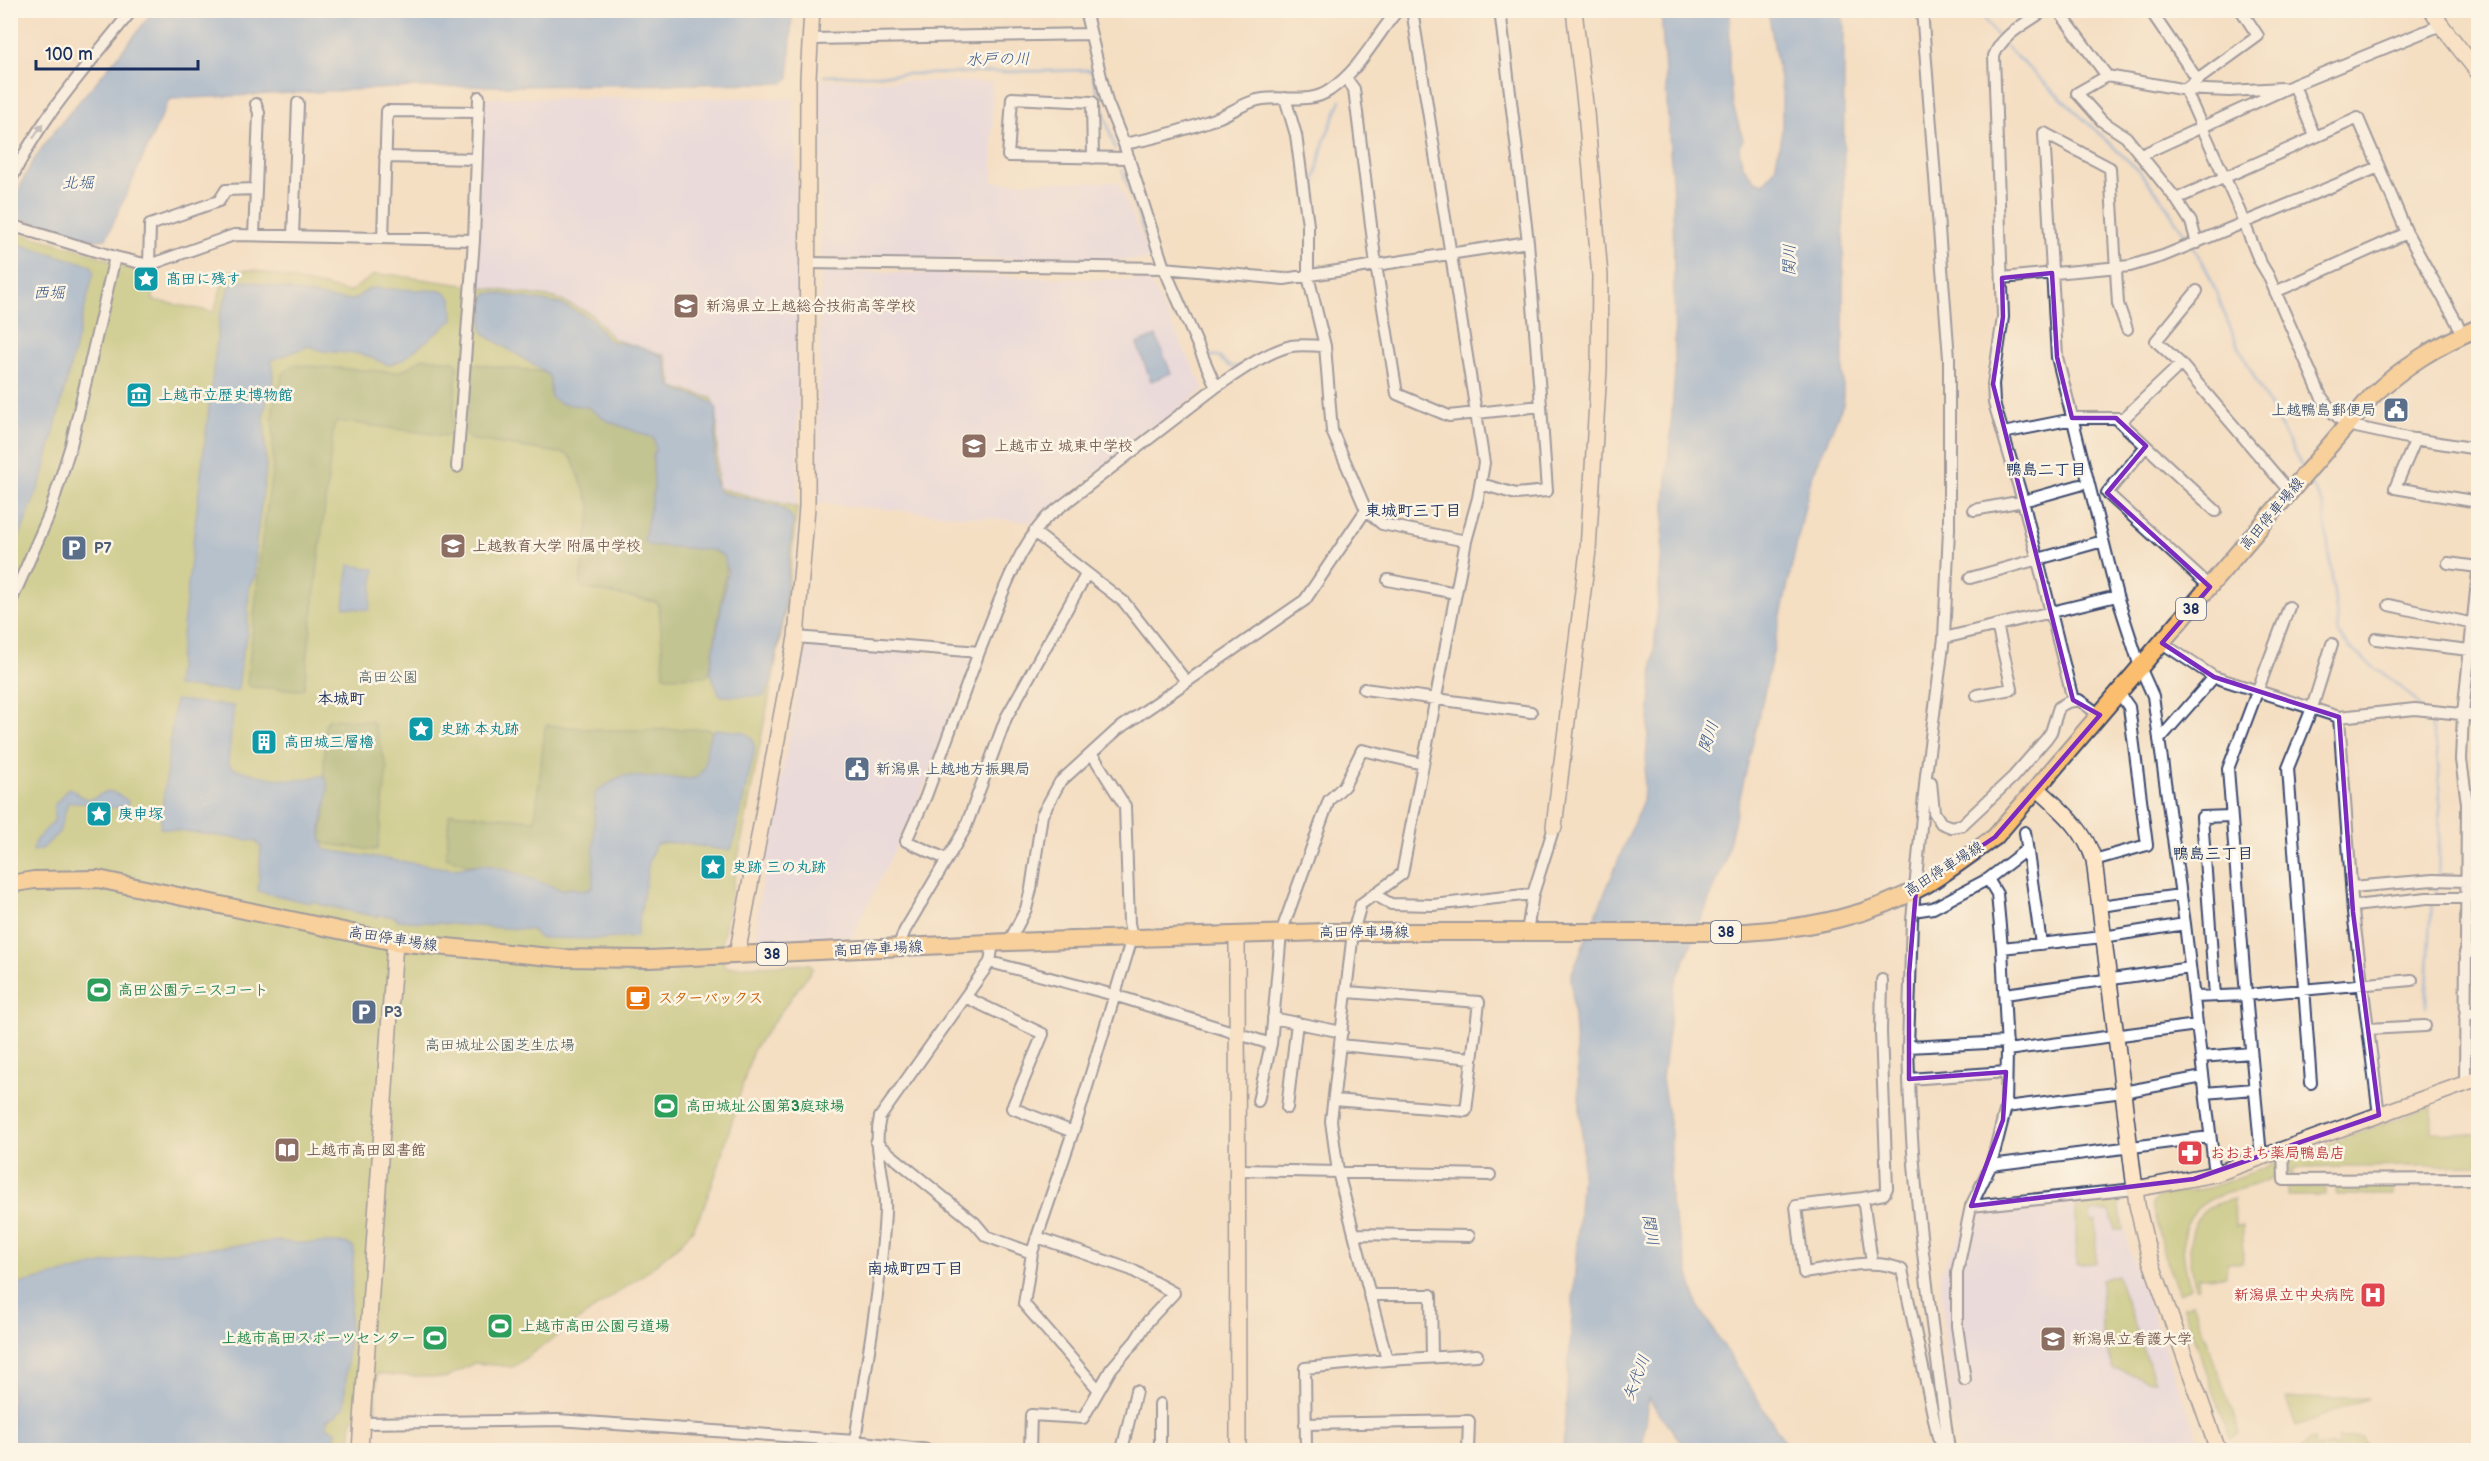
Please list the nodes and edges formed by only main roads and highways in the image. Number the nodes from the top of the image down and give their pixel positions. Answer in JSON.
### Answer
{"nodes":[{"id":1,"x":2478,"y":328,"type":"edge"},
{"id":2,"x":10,"y":884,"type":"edge"}],
"edges":[{"from":1,"to":2,"type":"main road","name":"高田停車場線","number":"38"}]}
